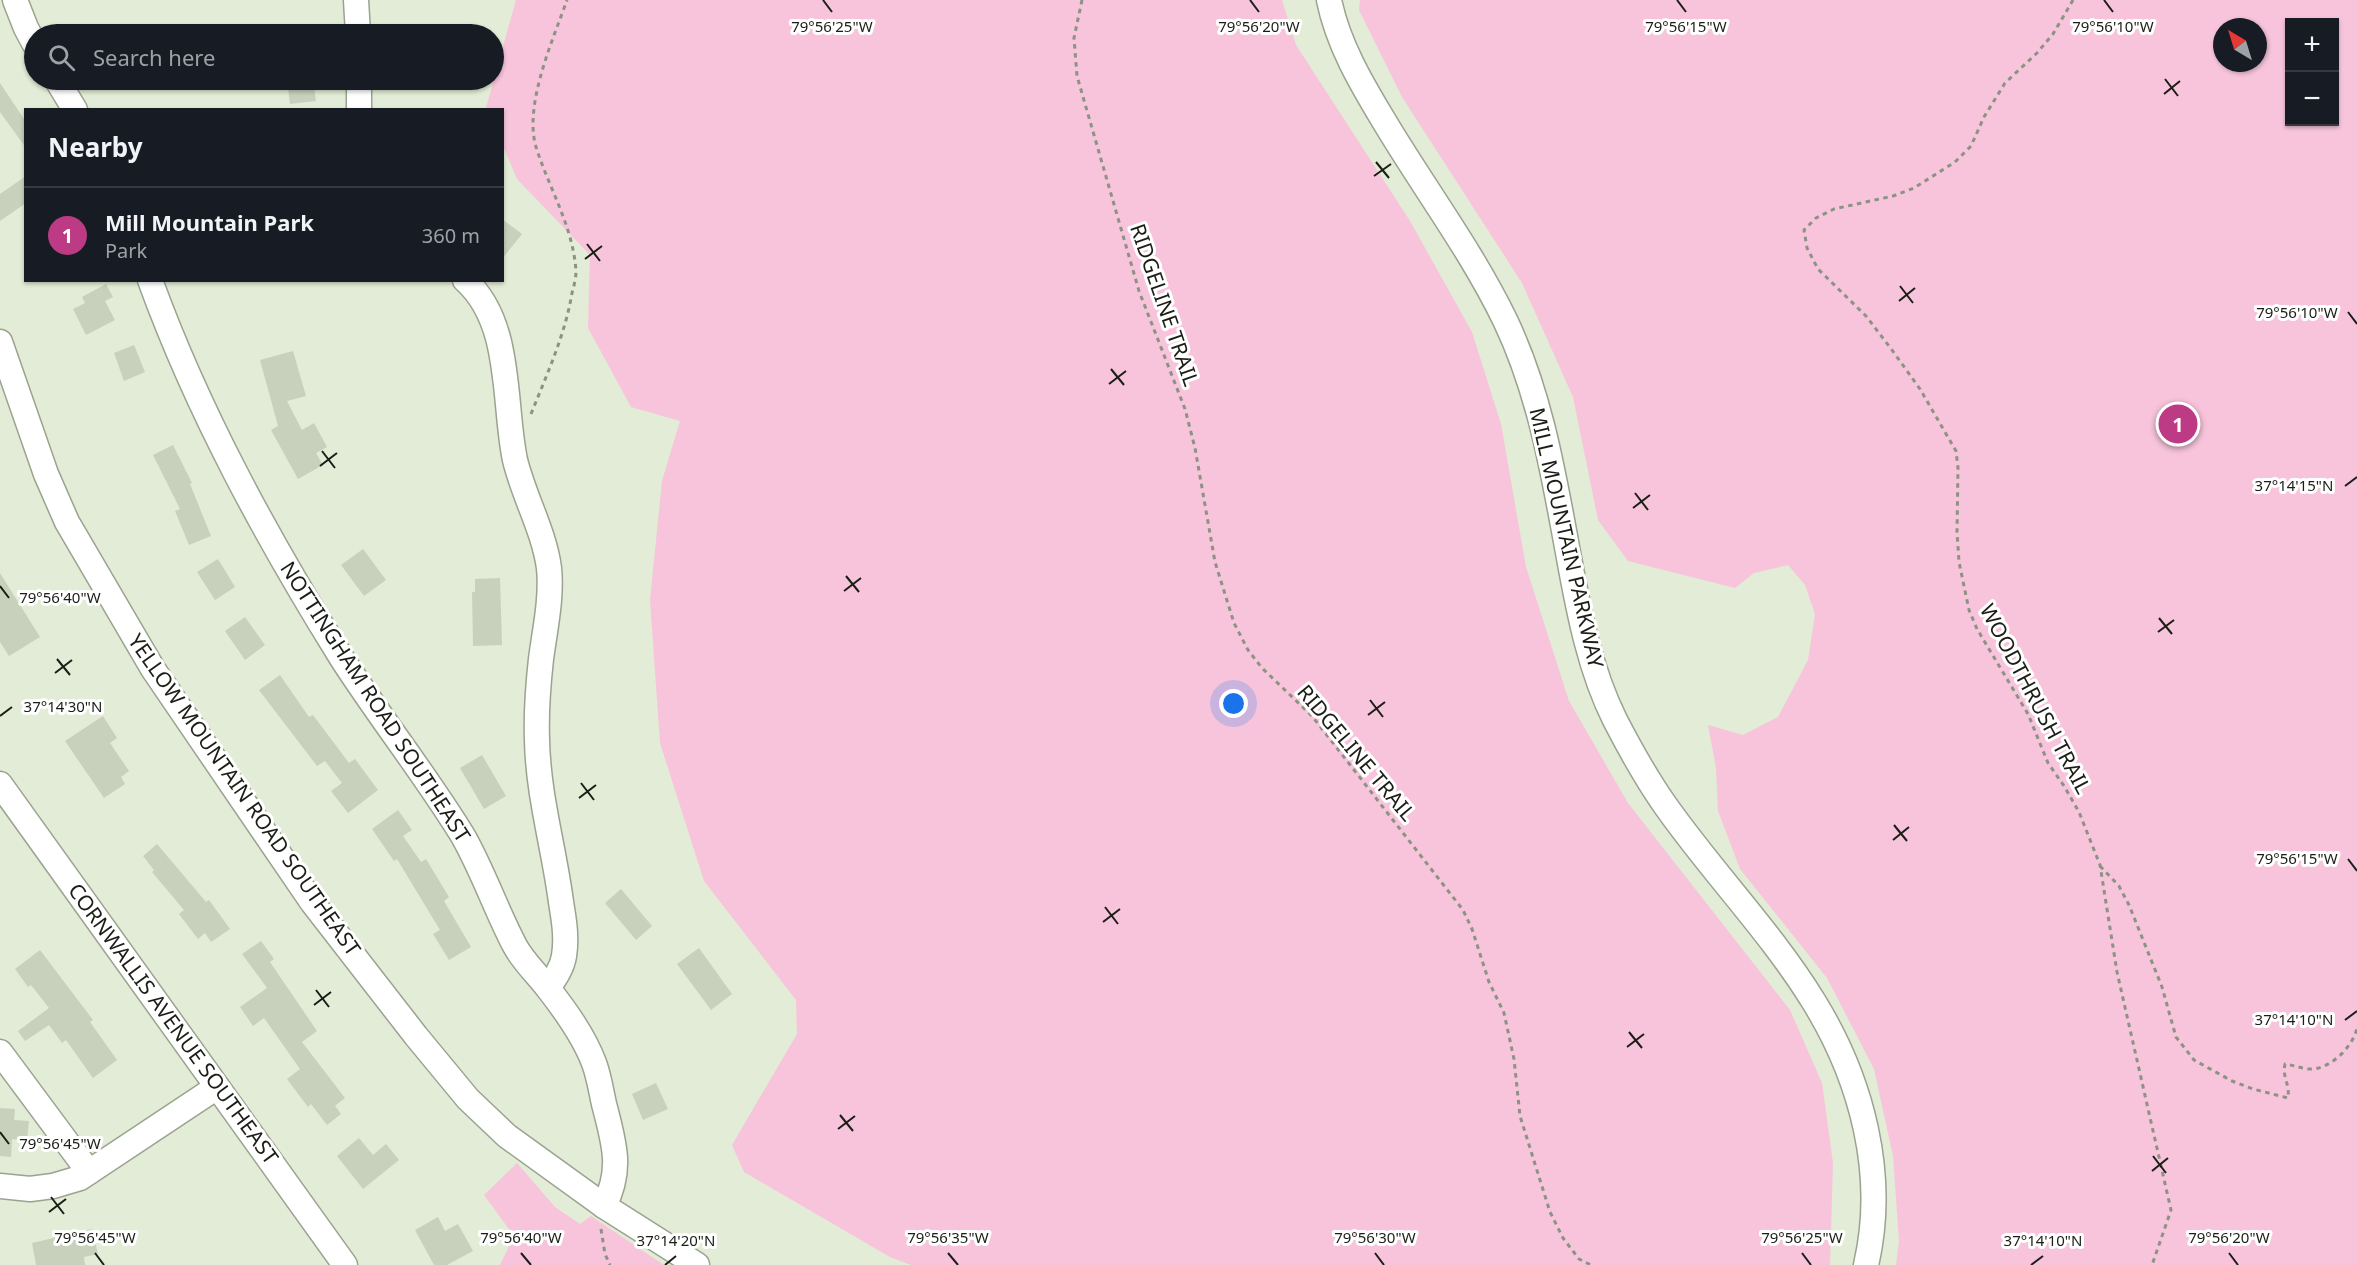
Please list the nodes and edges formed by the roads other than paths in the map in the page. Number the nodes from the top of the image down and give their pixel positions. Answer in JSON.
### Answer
{"nodes":[{"id":1,"x":15,"y":0,"type":"edge"},
{"id":2,"x":356,"y":0,"type":"edge"},
{"id":3,"x":1329,"y":0,"type":"edge"},
{"id":4,"x":24,"y":24,"type":"edge"},
{"id":5,"x":357,"y":24,"type":"edge"},
{"id":6,"x":63,"y":90,"type":"edge"},
{"id":7,"x":359,"y":90,"type":"edge"},
{"id":8,"x":74,"y":108,"type":"edge"},
{"id":9,"x":359,"y":108,"type":"edge"},
{"id":10,"x":151,"y":282,"type":"edge"},
{"id":11,"x":467,"y":282,"type":"edge"},
{"id":12,"x":0,"y":342,"type":"edge"},
{"id":13,"x":0,"y":784,"type":"edge"},
{"id":14,"x":548,"y":988,"type":"junction"},
{"id":15,"x":0,"y":1052,"type":"edge"},
{"id":16,"x":217,"y":1087,"type":"junction"},
{"id":17,"x":88,"y":1172,"type":"junction"},
{"id":18,"x":0,"y":1186,"type":"edge"},
{"id":19,"x":604,"y":1206,"type":"junction"},
{"id":20,"x":345,"y":1265,"type":"edge"},
{"id":21,"x":697,"y":1265,"type":"edge"},
{"id":22,"x":1866,"y":1265,"type":"edge"}],
"edges":[{"from":1,"to":4,"type":"street"},
{"from":2,"to":5,"type":"street"},
{"from":3,"to":22,"type":"street","name":"MILL MOUNTAIN PARKWAY"},
{"from":6,"to":8,"type":"street"},
{"from":7,"to":9,"type":"street"},
{"from":10,"to":14,"type":"street","name":"NOTTINGHAM ROAD SOUTHEAST"},
{"from":11,"to":14,"type":"street"},
{"from":12,"to":19,"type":"street","name":"YELLOW MOUNTAIN ROAD SOUTHEAST"},
{"from":13,"to":16,"type":"street","name":"CORNWALLIS AVENUE SOUTHEAST"},
{"from":14,"to":19,"type":"street","name":"NOTTINGHAM ROAD SOUTHEAST"},
{"from":15,"to":17,"type":"street"},
{"from":16,"to":17,"type":"street"},
{"from":16,"to":20,"type":"street","name":"CORNWALLIS AVENUE SOUTHEAST"},
{"from":17,"to":18,"type":"street"},
{"from":19,"to":21,"type":"street","name":"YELLOW MOUNTAIN ROAD SOUTHEAST"}]}
